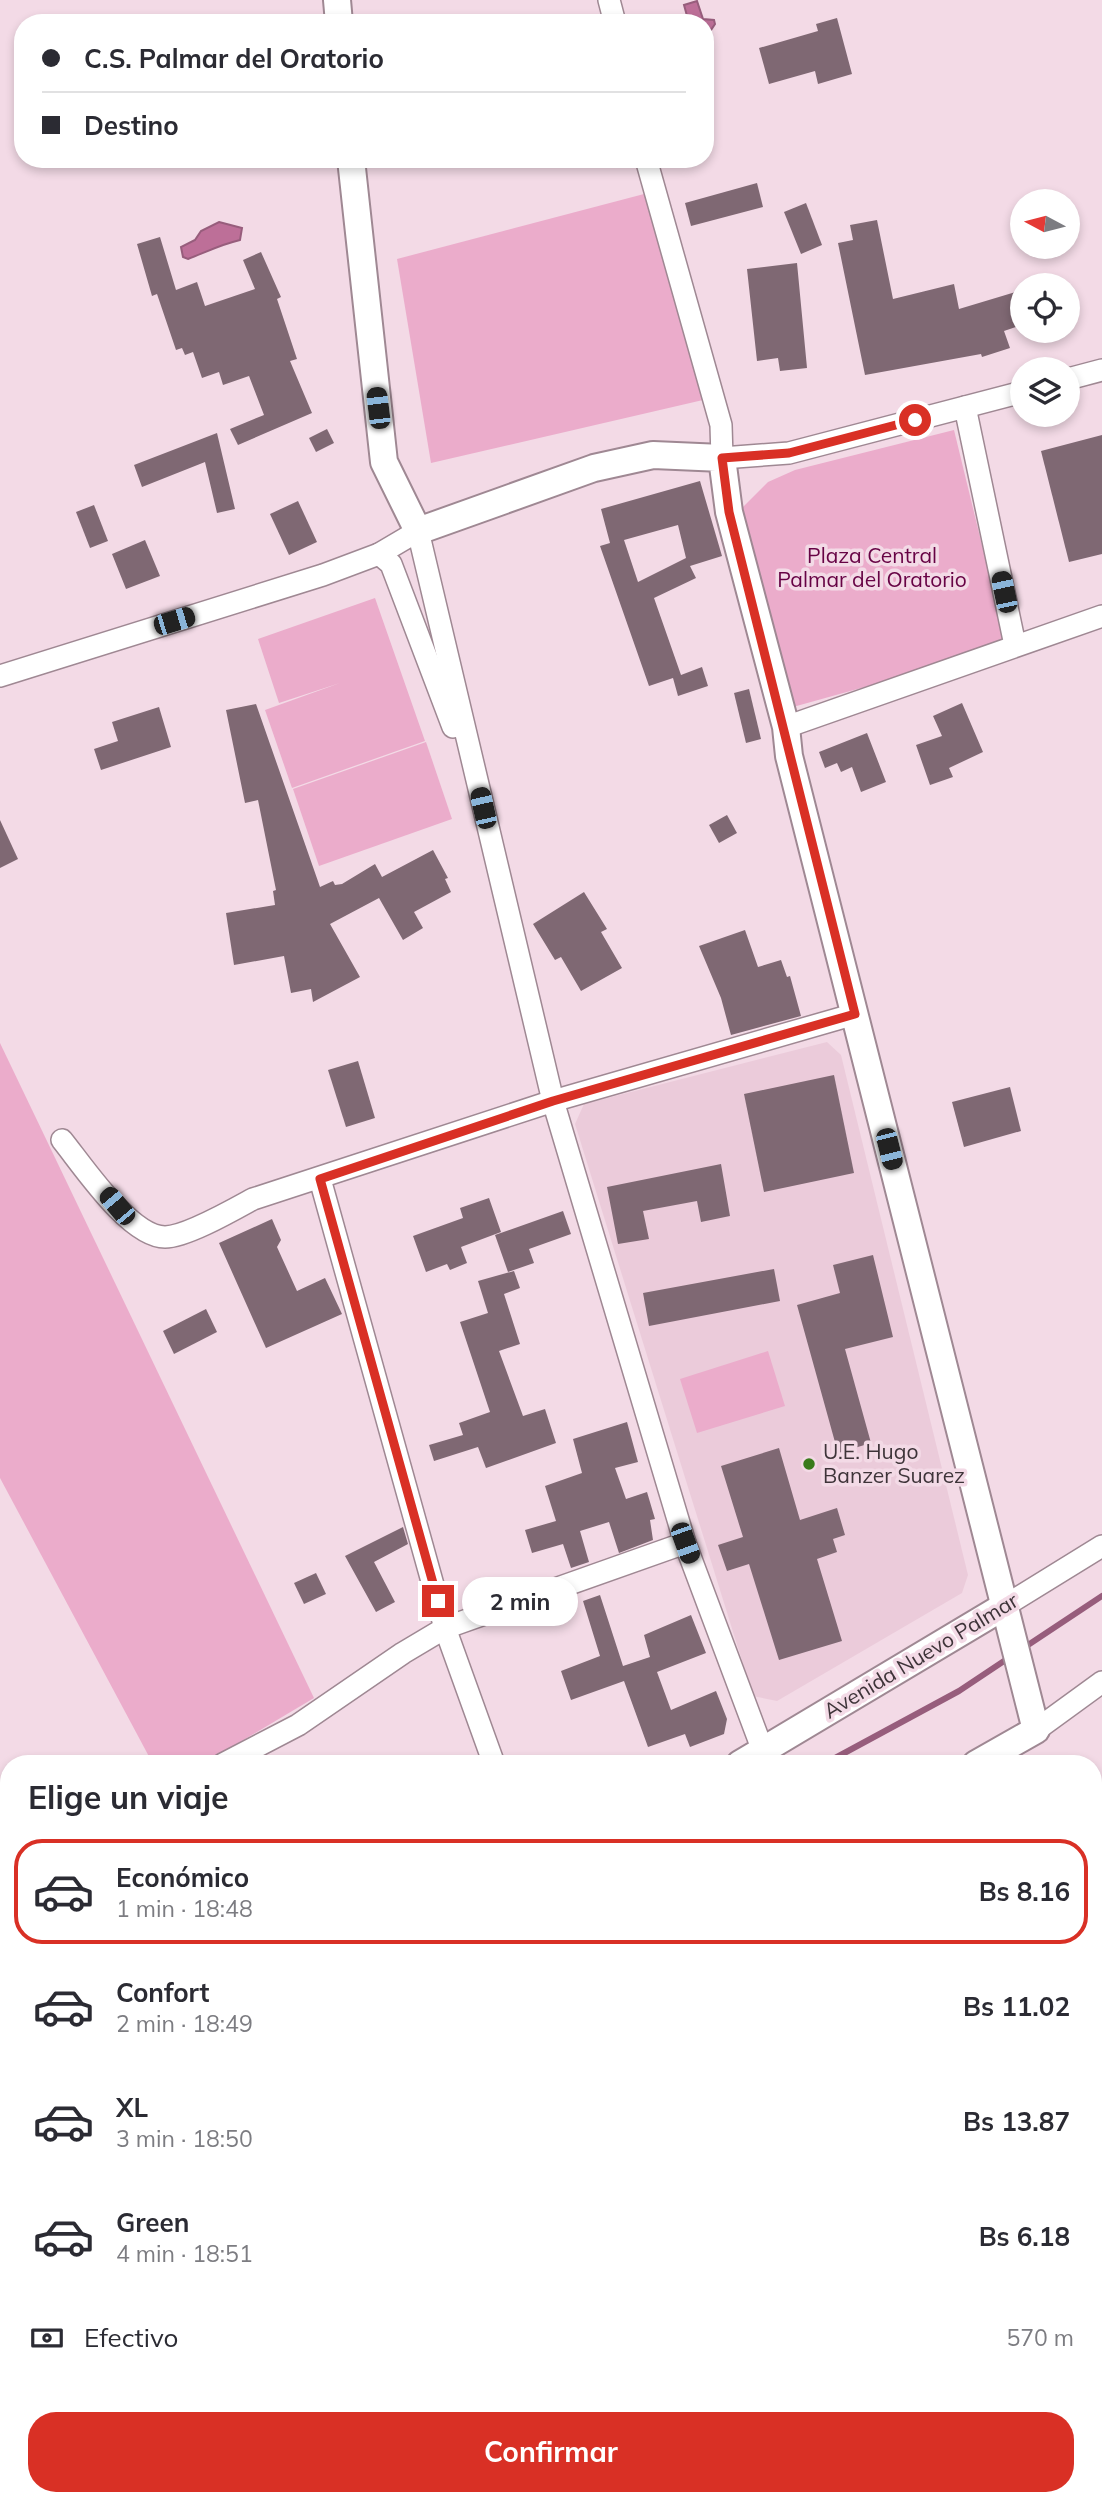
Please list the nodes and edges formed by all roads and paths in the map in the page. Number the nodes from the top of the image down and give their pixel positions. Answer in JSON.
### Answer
{"nodes":[{"id":1,"x":352,"y":168,"type":"edge"},
{"id":2,"x":649,"y":168,"type":"edge"},
{"id":3,"x":1102,"y":370,"type":"edge"},
{"id":4,"x":1080,"y":376,"type":"edge"},
{"id":5,"x":1010,"y":394,"type":"edge"},
{"id":6,"x":965,"y":407,"type":"junction"},
{"id":7,"x":722,"y":458,"type":"junction"},
{"id":8,"x":418,"y":531,"type":"junction"},
{"id":9,"x":379,"y":554,"type":"junction"},
{"id":10,"x":1102,"y":616,"type":"edge"},
{"id":11,"x":1015,"y":645,"type":"junction"},
{"id":12,"x":0,"y":676,"type":"edge"},
{"id":13,"x":786,"y":727,"type":"junction"},
{"id":14,"x":483,"y":808,"type":"junction"},
{"id":15,"x":855,"y":1014,"type":"junction"},
{"id":16,"x":553,"y":1101,"type":"junction"},
{"id":17,"x":62,"y":1140,"type":"dead end"},
{"id":18,"x":320,"y":1179,"type":"junction"},
{"id":19,"x":685,"y":1543,"type":"junction"},
{"id":20,"x":1102,"y":1546,"type":"edge"},
{"id":21,"x":1007,"y":1619,"type":"junction"},
{"id":22,"x":445,"y":1628,"type":"junction"},
{"id":23,"x":1102,"y":1682,"type":"edge"},
{"id":24,"x":1037,"y":1730,"type":"junction"},
{"id":25,"x":763,"y":1751,"type":"junction"},
{"id":26,"x":240,"y":1755,"type":"edge"},
{"id":27,"x":491,"y":1755,"type":"edge"},
{"id":28,"x":756,"y":1755,"type":"edge"},
{"id":29,"x":992,"y":1755,"type":"edge"}],
"edges":[{"from":1,"to":8,"type":"main road"},
{"from":2,"to":7,"type":"street"},
{"from":3,"to":4,"type":"street"},
{"from":5,"to":6,"type":"street"},
{"from":6,"to":7,"type":"street"},
{"from":6,"to":11,"type":"street"},
{"from":7,"to":8,"type":"main road"},
{"from":7,"to":13,"type":"main road"},
{"from":8,"to":9,"type":"street"},
{"from":8,"to":14,"type":"street"},
{"from":9,"to":12,"type":"street"},
{"from":9,"to":14,"type":"street"},
{"from":10,"to":11,"type":"street"},
{"from":11,"to":13,"type":"street"},
{"from":13,"to":15,"type":"main road"},
{"from":14,"to":16,"type":"street"},
{"from":15,"to":16,"type":"street"},
{"from":15,"to":21,"type":"main road"},
{"from":16,"to":18,"type":"street"},
{"from":16,"to":19,"type":"street"},
{"from":17,"to":18,"type":"street"},
{"from":18,"to":22,"type":"street"},
{"from":19,"to":22,"type":"street"},
{"from":19,"to":25,"type":"street"},
{"from":20,"to":21,"type":"street","name":"Avenida Nuevo Palmar"},
{"from":21,"to":24,"type":"main road"},
{"from":21,"to":25,"type":"main road","name":"Avenida Nuevo Palmar"},
{"from":22,"to":26,"type":"street"},
{"from":22,"to":27,"type":"street"},
{"from":23,"to":24,"type":"street"},
{"from":24,"to":29,"type":"main road"},
{"from":25,"to":28,"type":"main road","name":"Avenida Nuevo Palmar"}]}
